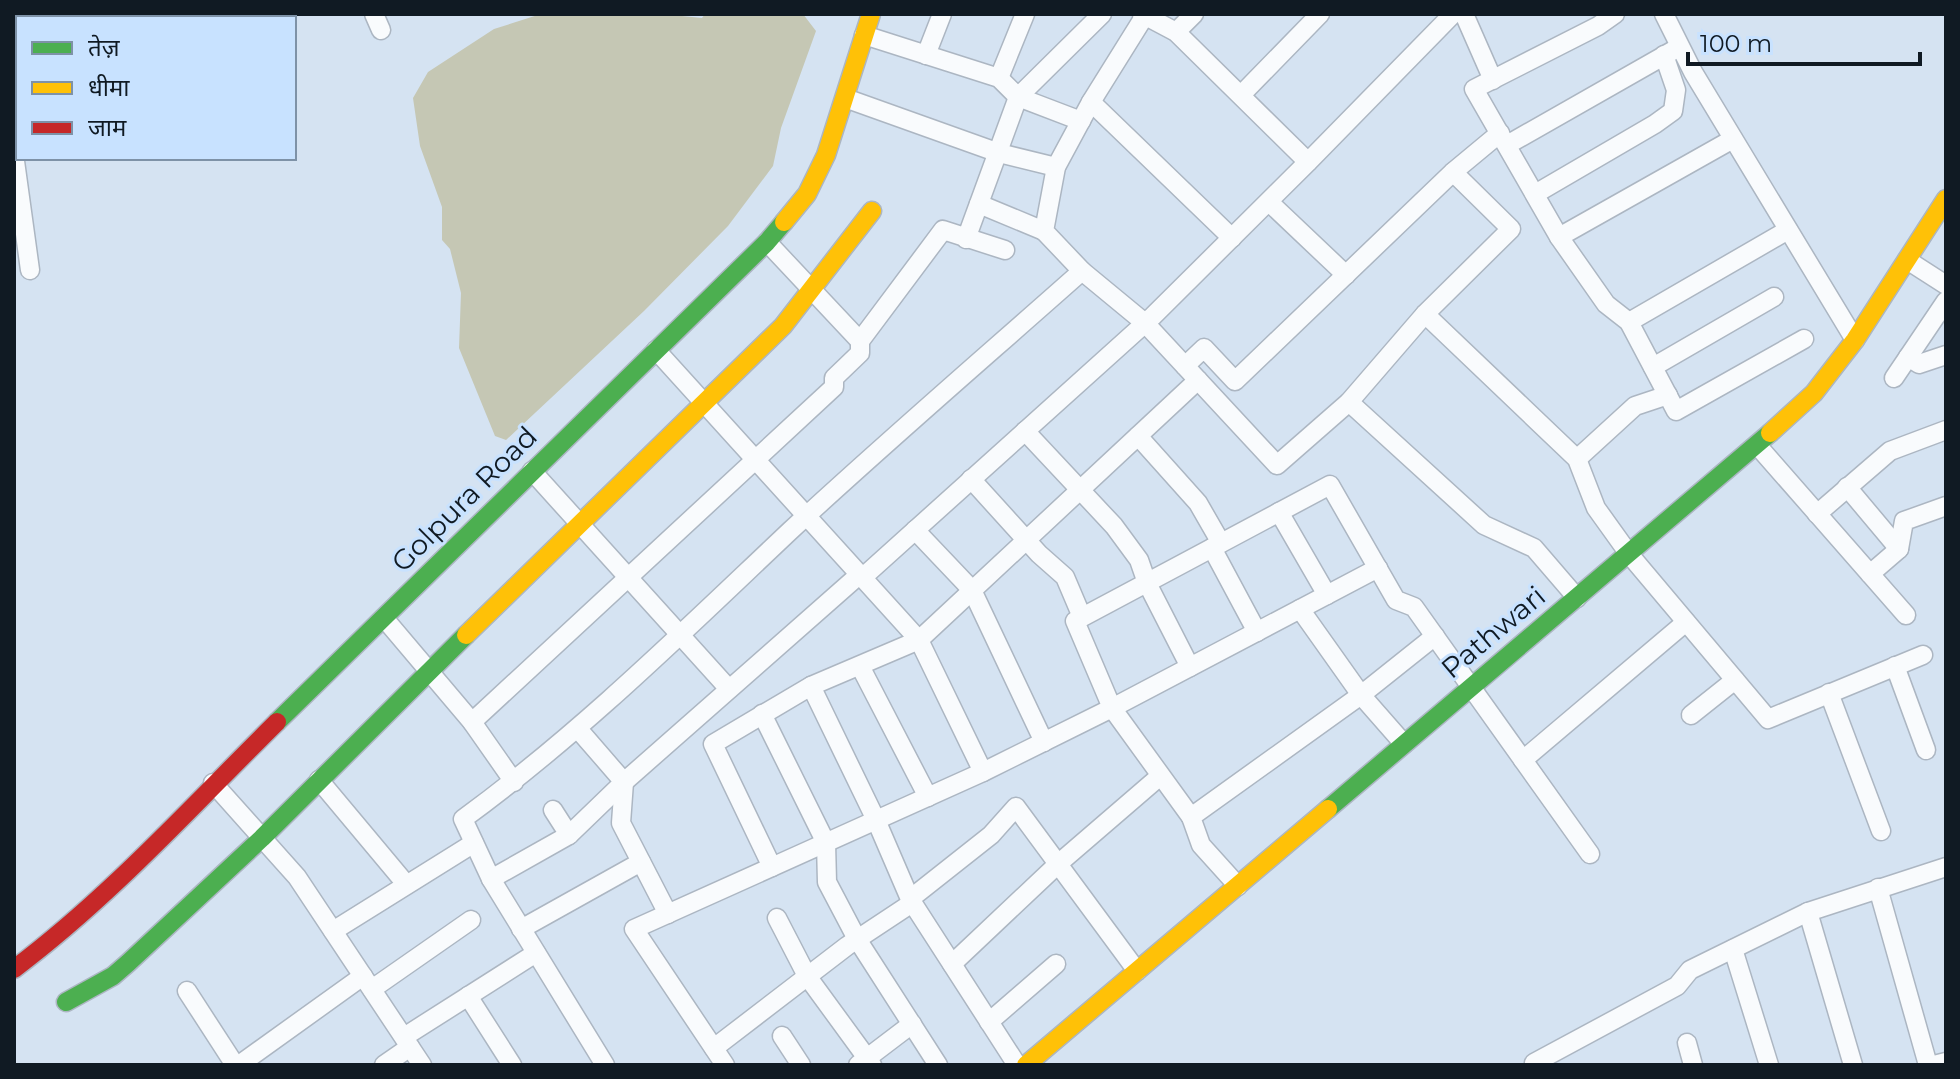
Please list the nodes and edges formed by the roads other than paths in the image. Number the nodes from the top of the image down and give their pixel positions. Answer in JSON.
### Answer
{"nodes":[{"id":1,"x":871,"y":14,"type":"edge"},
{"id":2,"x":942,"y":14,"type":"edge"},
{"id":3,"x":1025,"y":14,"type":"edge"},
{"id":4,"x":1102,"y":14,"type":"edge"},
{"id":5,"x":1194,"y":14,"type":"edge"},
{"id":6,"x":1320,"y":14,"type":"edge"},
{"id":7,"x":1453,"y":14,"type":"edge"},
{"id":8,"x":1464,"y":14,"type":"edge"},
{"id":9,"x":1615,"y":14,"type":"edge"},
{"id":10,"x":1664,"y":14,"type":"edge"},
{"id":11,"x":1143,"y":16,"type":"edge"},
{"id":12,"x":1596,"y":20,"type":"edge"},
{"id":13,"x":1176,"y":32,"type":"junction"},
{"id":14,"x":864,"y":35,"type":"junction"},
{"id":15,"x":1672,"y":51,"type":"junction"},
{"id":16,"x":926,"y":55,"type":"junction"},
{"id":17,"x":999,"y":78,"type":"junction"},
{"id":18,"x":1493,"y":80,"type":"junction"},
{"id":19,"x":1241,"y":95,"type":"junction"},
{"id":20,"x":1018,"y":97,"type":"junction"},
{"id":21,"x":845,"y":98,"type":"junction"},
{"id":22,"x":1091,"y":102,"type":"junction"},
{"id":23,"x":1081,"y":121,"type":"junction"},
{"id":24,"x":1503,"y":139,"type":"junction"},
{"id":25,"x":1733,"y":139,"type":"junction"},
{"id":26,"x":999,"y":153,"type":"junction"},
{"id":27,"x":14,"y":154,"type":"edge"},
{"id":28,"x":1308,"y":162,"type":"junction"},
{"id":29,"x":1056,"y":167,"type":"junction"},
{"id":30,"x":1453,"y":172,"type":"junction"},
{"id":31,"x":1535,"y":194,"type":"junction"},
{"id":32,"x":1946,"y":199,"type":"edge"},
{"id":33,"x":1269,"y":202,"type":"junction"},
{"id":34,"x":979,"y":204,"type":"junction"},
{"id":35,"x":872,"y":211,"type":"dead end"},
{"id":36,"x":1788,"y":230,"type":"junction"},
{"id":37,"x":1044,"y":231,"type":"junction"},
{"id":38,"x":1559,"y":237,"type":"junction"},
{"id":39,"x":1232,"y":238,"type":"junction"},
{"id":40,"x":966,"y":239,"type":"junction"},
{"id":41,"x":767,"y":242,"type":"junction"},
{"id":42,"x":1005,"y":250,"type":"dead end"},
{"id":43,"x":1907,"y":260,"type":"junction"},
{"id":44,"x":30,"y":270,"type":"dead end"},
{"id":45,"x":1082,"y":271,"type":"junction"},
{"id":46,"x":1346,"y":275,"type":"junction"},
{"id":47,"x":1946,"y":285,"type":"edge"},
{"id":48,"x":811,"y":288,"type":"junction"},
{"id":49,"x":1774,"y":297,"type":"dead end"},
{"id":50,"x":1946,"y":301,"type":"edge"},
{"id":51,"x":1425,"y":314,"type":"junction"},
{"id":52,"x":1629,"y":322,"type":"junction"},
{"id":53,"x":1145,"y":323,"type":"junction"},
{"id":54,"x":1804,"y":339,"type":"dead end"},
{"id":55,"x":1855,"y":340,"type":"junction"},
{"id":56,"x":860,"y":341,"type":"junction"},
{"id":57,"x":656,"y":350,"type":"junction"},
{"id":58,"x":1946,"y":355,"type":"edge"},
{"id":59,"x":1908,"y":357,"type":"junction"},
{"id":60,"x":1653,"y":367,"type":"junction"},
{"id":61,"x":1191,"y":373,"type":"junction"},
{"id":62,"x":1894,"y":378,"type":"dead end"},
{"id":63,"x":1668,"y":395,"type":"junction"},
{"id":64,"x":703,"y":402,"type":"junction"},
{"id":65,"x":1349,"y":402,"type":"junction"},
{"id":66,"x":1946,"y":430,"type":"edge"},
{"id":67,"x":1025,"y":431,"type":"junction"},
{"id":68,"x":1138,"y":436,"type":"junction"},
{"id":69,"x":1757,"y":445,"type":"junction"},
{"id":70,"x":1577,"y":459,"type":"junction"},
{"id":71,"x":756,"y":460,"type":"junction"},
{"id":72,"x":532,"y":471,"type":"junction"},
{"id":73,"x":971,"y":479,"type":"junction"},
{"id":74,"x":1847,"y":487,"type":"junction"},
{"id":75,"x":1080,"y":490,"type":"junction"},
{"id":76,"x":1946,"y":506,"type":"edge"},
{"id":77,"x":1279,"y":512,"type":"junction"},
{"id":78,"x":1817,"y":514,"type":"junction"},
{"id":79,"x":806,"y":516,"type":"junction"},
{"id":80,"x":579,"y":523,"type":"junction"},
{"id":81,"x":915,"y":530,"type":"junction"},
{"id":82,"x":1025,"y":539,"type":"junction"},
{"id":83,"x":1216,"y":545,"type":"junction"},
{"id":84,"x":1899,"y":549,"type":"junction"},
{"id":85,"x":1629,"y":554,"type":"junction"},
{"id":86,"x":1378,"y":568,"type":"junction"},
{"id":87,"x":1870,"y":574,"type":"junction"},
{"id":88,"x":860,"y":576,"type":"junction"},
{"id":89,"x":629,"y":578,"type":"junction"},
{"id":90,"x":1147,"y":583,"type":"junction"},
{"id":91,"x":972,"y":590,"type":"junction"},
{"id":92,"x":1327,"y":595,"type":"junction"},
{"id":93,"x":1577,"y":598,"type":"junction"},
{"id":94,"x":1300,"y":609,"type":"junction"},
{"id":95,"x":1906,"y":615,"type":"dead end"},
{"id":96,"x":1082,"y":617,"type":"junction"},
{"id":97,"x":384,"y":618,"type":"junction"},
{"id":98,"x":1686,"y":622,"type":"junction"},
{"id":99,"x":1257,"y":632,"type":"junction"},
{"id":100,"x":680,"y":634,"type":"junction"},
{"id":101,"x":1435,"y":636,"type":"junction"},
{"id":102,"x":919,"y":640,"type":"junction"},
{"id":103,"x":1923,"y":655,"type":"dead end"},
{"id":104,"x":860,"y":666,"type":"junction"},
{"id":105,"x":1895,"y":666,"type":"junction"},
{"id":106,"x":1190,"y":667,"type":"junction"},
{"id":107,"x":429,"y":670,"type":"junction"},
{"id":108,"x":1735,"y":680,"type":"junction"},
{"id":109,"x":811,"y":686,"type":"junction"},
{"id":110,"x":1471,"y":687,"type":"junction"},
{"id":111,"x":729,"y":689,"type":"junction"},
{"id":112,"x":1829,"y":693,"type":"junction"},
{"id":113,"x":1361,"y":695,"type":"junction"},
{"id":114,"x":1112,"y":708,"type":"junction"},
{"id":115,"x":762,"y":714,"type":"junction"},
{"id":116,"x":1691,"y":715,"type":"dead end"},
{"id":117,"x":472,"y":722,"type":"junction"},
{"id":118,"x":578,"y":729,"type":"junction"},
{"id":119,"x":1044,"y":742,"type":"junction"},
{"id":120,"x":1404,"y":744,"type":"junction"},
{"id":121,"x":1926,"y":750,"type":"dead end"},
{"id":122,"x":1523,"y":760,"type":"junction"},
{"id":123,"x":983,"y":772,"type":"junction"},
{"id":124,"x":1159,"y":777,"type":"junction"},
{"id":125,"x":319,"y":780,"type":"junction"},
{"id":126,"x":514,"y":782,"type":"junction"},
{"id":127,"x":624,"y":782,"type":"junction"},
{"id":128,"x":213,"y":783,"type":"junction"},
{"id":129,"x":928,"y":797,"type":"junction"},
{"id":130,"x":553,"y":810,"type":"dead end"},
{"id":131,"x":1191,"y":817,"type":"junction"},
{"id":132,"x":876,"y":820,"type":"junction"},
{"id":133,"x":1881,"y":831,"type":"dead end"},
{"id":134,"x":569,"y":835,"type":"junction"},
{"id":135,"x":262,"y":838,"type":"junction"},
{"id":136,"x":474,"y":843,"type":"junction"},
{"id":137,"x":826,"y":843,"type":"junction"},
{"id":138,"x":1590,"y":854,"type":"dead end"},
{"id":139,"x":641,"y":862,"type":"junction"},
{"id":140,"x":1058,"y":864,"type":"junction"},
{"id":141,"x":772,"y":867,"type":"junction"},
{"id":142,"x":1946,"y":868,"type":"edge"},
{"id":143,"x":491,"y":879,"type":"junction"},
{"id":144,"x":406,"y":884,"type":"junction"},
{"id":145,"x":1238,"y":886,"type":"junction"},
{"id":146,"x":1878,"y":888,"type":"junction"},
{"id":147,"x":911,"y":901,"type":"junction"},
{"id":148,"x":1808,"y":912,"type":"junction"},
{"id":149,"x":668,"y":914,"type":"junction"},
{"id":150,"x":777,"y":918,"type":"dead end"},
{"id":151,"x":471,"y":920,"type":"dead end"},
{"id":152,"x":521,"y":929,"type":"junction"},
{"id":153,"x":333,"y":931,"type":"junction"},
{"id":154,"x":857,"y":939,"type":"junction"},
{"id":155,"x":1733,"y":949,"type":"junction"},
{"id":156,"x":536,"y":953,"type":"junction"},
{"id":157,"x":952,"y":964,"type":"junction"},
{"id":158,"x":1056,"y":964,"type":"dead end"},
{"id":159,"x":14,"y":969,"type":"edge"},
{"id":160,"x":1137,"y":971,"type":"junction"},
{"id":161,"x":807,"y":976,"type":"junction"},
{"id":162,"x":367,"y":982,"type":"junction"},
{"id":163,"x":187,"y":991,"type":"dead end"},
{"id":164,"x":468,"y":996,"type":"junction"},
{"id":165,"x":66,"y":1002,"type":"dead end"},
{"id":166,"x":989,"y":1022,"type":"junction"},
{"id":167,"x":912,"y":1024,"type":"junction"},
{"id":168,"x":782,"y":1036,"type":"dead end"},
{"id":169,"x":407,"y":1042,"type":"junction"},
{"id":170,"x":1687,"y":1043,"type":"dead end"},
{"id":171,"x":714,"y":1048,"type":"junction"},
{"id":172,"x":1946,"y":1062,"type":"edge"},
{"id":173,"x":865,"y":1063,"type":"edge"},
{"id":174,"x":237,"y":1065,"type":"edge"},
{"id":175,"x":384,"y":1065,"type":"edge"},
{"id":176,"x":422,"y":1065,"type":"edge"},
{"id":177,"x":512,"y":1065,"type":"edge"},
{"id":178,"x":605,"y":1065,"type":"edge"},
{"id":179,"x":725,"y":1065,"type":"edge"},
{"id":180,"x":801,"y":1065,"type":"edge"},
{"id":181,"x":938,"y":1065,"type":"edge"},
{"id":182,"x":1017,"y":1065,"type":"edge"},
{"id":183,"x":1026,"y":1065,"type":"edge"},
{"id":184,"x":1535,"y":1065,"type":"edge"},
{"id":185,"x":1693,"y":1065,"type":"edge"},
{"id":186,"x":1769,"y":1065,"type":"edge"},
{"id":187,"x":1853,"y":1065,"type":"edge"},
{"id":188,"x":1931,"y":1065,"type":"edge"}],
"edges":[{"from":1,"to":14,"type":"street","name":"Golpura Road"},
{"from":2,"to":16,"type":"street"},
{"from":3,"to":17,"type":"street"},
{"from":4,"to":20,"type":"street"},
{"from":5,"to":13,"type":"street"},
{"from":6,"to":19,"type":"street"},
{"from":7,"to":28,"type":"street"},
{"from":8,"to":18,"type":"street"},
{"from":9,"to":12,"type":"street"},
{"from":10,"to":15,"type":"street"},
{"from":11,"to":13,"type":"street"},
{"from":11,"to":22,"type":"street"},
{"from":12,"to":18,"type":"street"},
{"from":13,"to":19,"type":"street"},
{"from":14,"to":16,"type":"street"},
{"from":14,"to":21,"type":"street","name":"Golpura Road"},
{"from":15,"to":24,"type":"street"},
{"from":15,"to":25,"type":"street"},
{"from":15,"to":31,"type":"street"},
{"from":16,"to":17,"type":"street"},
{"from":17,"to":20,"type":"street"},
{"from":18,"to":24,"type":"street"},
{"from":19,"to":28,"type":"street"},
{"from":20,"to":23,"type":"street"},
{"from":20,"to":26,"type":"street"},
{"from":21,"to":26,"type":"street"},
{"from":21,"to":41,"type":"street","name":"Golpura Road"},
{"from":22,"to":23,"type":"street"},
{"from":22,"to":39,"type":"street"},
{"from":23,"to":29,"type":"street"},
{"from":24,"to":30,"type":"street"},
{"from":24,"to":31,"type":"street"},
{"from":25,"to":36,"type":"street"},
{"from":25,"to":38,"type":"street"},
{"from":26,"to":29,"type":"street"},
{"from":26,"to":34,"type":"street"},
{"from":27,"to":44,"type":"street"},
{"from":28,"to":33,"type":"street"},
{"from":29,"to":37,"type":"street"},
{"from":30,"to":46,"type":"street"},
{"from":30,"to":51,"type":"street"},
{"from":31,"to":38,"type":"street"},
{"from":32,"to":43,"type":"street","name":"Pathwari"},
{"from":33,"to":39,"type":"street"},
{"from":33,"to":46,"type":"street"},
{"from":34,"to":37,"type":"street"},
{"from":34,"to":40,"type":"street"},
{"from":35,"to":48,"type":"street"},
{"from":36,"to":52,"type":"street"},
{"from":36,"to":55,"type":"street"},
{"from":37,"to":45,"type":"street"},
{"from":38,"to":52,"type":"street"},
{"from":39,"to":53,"type":"street"},
{"from":40,"to":42,"type":"street"},
{"from":40,"to":56,"type":"street"},
{"from":41,"to":48,"type":"street"},
{"from":41,"to":57,"type":"street","name":"Golpura Road"},
{"from":43,"to":47,"type":"street"},
{"from":43,"to":55,"type":"street","name":"Pathwari"},
{"from":45,"to":53,"type":"street"},
{"from":45,"to":79,"type":"street"},
{"from":46,"to":61,"type":"street"},
{"from":48,"to":56,"type":"street"},
{"from":48,"to":64,"type":"street"},
{"from":49,"to":60,"type":"street"},
{"from":50,"to":59,"type":"street"},
{"from":51,"to":65,"type":"street"},
{"from":51,"to":70,"type":"street"},
{"from":52,"to":60,"type":"street"},
{"from":53,"to":61,"type":"street"},
{"from":53,"to":67,"type":"street"},
{"from":54,"to":63,"type":"street"},
{"from":55,"to":69,"type":"street","name":"Pathwari"},
{"from":56,"to":71,"type":"street"},
{"from":57,"to":64,"type":"street"},
{"from":57,"to":72,"type":"street","name":"Golpura Road"},
{"from":58,"to":59,"type":"street"},
{"from":59,"to":62,"type":"street"},
{"from":60,"to":63,"type":"street"},
{"from":61,"to":65,"type":"street"},
{"from":61,"to":68,"type":"street"},
{"from":63,"to":70,"type":"street"},
{"from":64,"to":71,"type":"street"},
{"from":64,"to":80,"type":"street"},
{"from":65,"to":93,"type":"street"},
{"from":66,"to":74,"type":"street"},
{"from":67,"to":73,"type":"street"},
{"from":67,"to":75,"type":"street"},
{"from":68,"to":75,"type":"street"},
{"from":68,"to":83,"type":"street"},
{"from":69,"to":78,"type":"street"},
{"from":69,"to":85,"type":"street","name":"Pathwari"},
{"from":70,"to":85,"type":"street"},
{"from":71,"to":79,"type":"street"},
{"from":71,"to":89,"type":"street"},
{"from":72,"to":80,"type":"street"},
{"from":72,"to":97,"type":"street","name":"Golpura Road"},
{"from":73,"to":81,"type":"street"},
{"from":73,"to":82,"type":"street"},
{"from":74,"to":78,"type":"street"},
{"from":74,"to":84,"type":"street"},
{"from":75,"to":82,"type":"street"},
{"from":75,"to":90,"type":"street"},
{"from":76,"to":84,"type":"street"},
{"from":77,"to":83,"type":"street"},
{"from":77,"to":86,"type":"street"},
{"from":77,"to":92,"type":"street"},
{"from":78,"to":87,"type":"street"},
{"from":79,"to":88,"type":"street"},
{"from":79,"to":100,"type":"street"},
{"from":80,"to":89,"type":"street"},
{"from":80,"to":107,"type":"street"},
{"from":81,"to":88,"type":"street"},
{"from":81,"to":91,"type":"street"},
{"from":82,"to":91,"type":"street"},
{"from":82,"to":96,"type":"street"},
{"from":83,"to":90,"type":"street"},
{"from":83,"to":99,"type":"street"},
{"from":84,"to":87,"type":"street"},
{"from":85,"to":93,"type":"street","name":"Pathwari"},
{"from":85,"to":98,"type":"street"},
{"from":86,"to":92,"type":"street"},
{"from":86,"to":101,"type":"street"},
{"from":87,"to":95,"type":"street"},
{"from":88,"to":102,"type":"street"},
{"from":88,"to":111,"type":"street"},
{"from":89,"to":100,"type":"street"},
{"from":89,"to":117,"type":"street"},
{"from":90,"to":96,"type":"street"},
{"from":90,"to":106,"type":"street"},
{"from":91,"to":102,"type":"street"},
{"from":91,"to":119,"type":"street"},
{"from":92,"to":94,"type":"street"},
{"from":93,"to":110,"type":"street","name":"Pathwari"},
{"from":94,"to":99,"type":"street"},
{"from":94,"to":113,"type":"street"},
{"from":96,"to":114,"type":"street"},
{"from":97,"to":107,"type":"street"},
{"from":97,"to":128,"type":"street","name":"Golpura Road"},
{"from":98,"to":108,"type":"street"},
{"from":98,"to":122,"type":"street"},
{"from":99,"to":106,"type":"street"},
{"from":100,"to":111,"type":"street"},
{"from":100,"to":118,"type":"street"},
{"from":101,"to":110,"type":"street"},
{"from":101,"to":113,"type":"street"},
{"from":102,"to":104,"type":"street"},
{"from":102,"to":123,"type":"street"},
{"from":103,"to":105,"type":"street"},
{"from":104,"to":109,"type":"street"},
{"from":104,"to":129,"type":"street"},
{"from":105,"to":112,"type":"street"},
{"from":105,"to":121,"type":"street"},
{"from":106,"to":114,"type":"street"},
{"from":107,"to":117,"type":"street"},
{"from":107,"to":125,"type":"street"},
{"from":108,"to":112,"type":"street"},
{"from":108,"to":116,"type":"street"},
{"from":109,"to":115,"type":"street"},
{"from":109,"to":132,"type":"street"},
{"from":110,"to":120,"type":"street","name":"Pathwari"},
{"from":110,"to":122,"type":"street"},
{"from":111,"to":127,"type":"street"},
{"from":112,"to":133,"type":"street"},
{"from":113,"to":120,"type":"street"},
{"from":113,"to":131,"type":"street"},
{"from":114,"to":119,"type":"street"},
{"from":114,"to":124,"type":"street"},
{"from":115,"to":137,"type":"street"},
{"from":115,"to":141,"type":"street"},
{"from":117,"to":126,"type":"street"},
{"from":118,"to":126,"type":"street"},
{"from":118,"to":127,"type":"street"},
{"from":119,"to":123,"type":"street"},
{"from":120,"to":145,"type":"street","name":"Pathwari"},
{"from":122,"to":138,"type":"street"},
{"from":123,"to":129,"type":"street"},
{"from":124,"to":131,"type":"street"},
{"from":124,"to":140,"type":"street"},
{"from":125,"to":135,"type":"street"},
{"from":125,"to":144,"type":"street"},
{"from":126,"to":136,"type":"street"},
{"from":127,"to":134,"type":"street"},
{"from":127,"to":139,"type":"street"},
{"from":128,"to":135,"type":"street"},
{"from":128,"to":159,"type":"street","name":"Golpura Road"},
{"from":129,"to":132,"type":"street"},
{"from":130,"to":134,"type":"street"},
{"from":131,"to":145,"type":"street"},
{"from":132,"to":137,"type":"street"},
{"from":132,"to":147,"type":"street"},
{"from":134,"to":143,"type":"street"},
{"from":135,"to":153,"type":"street"},
{"from":135,"to":165,"type":"street"},
{"from":136,"to":143,"type":"street"},
{"from":136,"to":144,"type":"street"},
{"from":137,"to":141,"type":"street"},
{"from":137,"to":154,"type":"street"},
{"from":139,"to":149,"type":"street"},
{"from":139,"to":152,"type":"street"},
{"from":140,"to":147,"type":"street"},
{"from":140,"to":157,"type":"street"},
{"from":140,"to":160,"type":"street"},
{"from":141,"to":149,"type":"street"},
{"from":142,"to":146,"type":"street"},
{"from":143,"to":152,"type":"street"},
{"from":144,"to":153,"type":"street"},
{"from":145,"to":160,"type":"street","name":"Pathwari"},
{"from":146,"to":148,"type":"street"},
{"from":146,"to":188,"type":"street"},
{"from":147,"to":154,"type":"street"},
{"from":147,"to":157,"type":"street"},
{"from":148,"to":155,"type":"street"},
{"from":148,"to":187,"type":"street"},
{"from":149,"to":171,"type":"street"},
{"from":150,"to":161,"type":"street"},
{"from":151,"to":162,"type":"street"},
{"from":152,"to":156,"type":"street"},
{"from":153,"to":162,"type":"street"},
{"from":154,"to":161,"type":"street"},
{"from":154,"to":167,"type":"street"},
{"from":155,"to":184,"type":"street"},
{"from":155,"to":186,"type":"street"},
{"from":156,"to":164,"type":"street"},
{"from":156,"to":178,"type":"street"},
{"from":157,"to":166,"type":"street"},
{"from":158,"to":166,"type":"street"},
{"from":160,"to":183,"type":"street","name":"Pathwari"},
{"from":161,"to":171,"type":"street"},
{"from":161,"to":173,"type":"street"},
{"from":162,"to":169,"type":"street"},
{"from":162,"to":174,"type":"street"},
{"from":163,"to":174,"type":"street"},
{"from":164,"to":169,"type":"street"},
{"from":164,"to":177,"type":"street"},
{"from":166,"to":182,"type":"street"},
{"from":167,"to":173,"type":"street"},
{"from":167,"to":181,"type":"street"},
{"from":168,"to":180,"type":"street"},
{"from":169,"to":175,"type":"street"},
{"from":169,"to":176,"type":"street"},
{"from":170,"to":185,"type":"street"},
{"from":171,"to":179,"type":"street"},
{"from":172,"to":188,"type":"street"}]}
